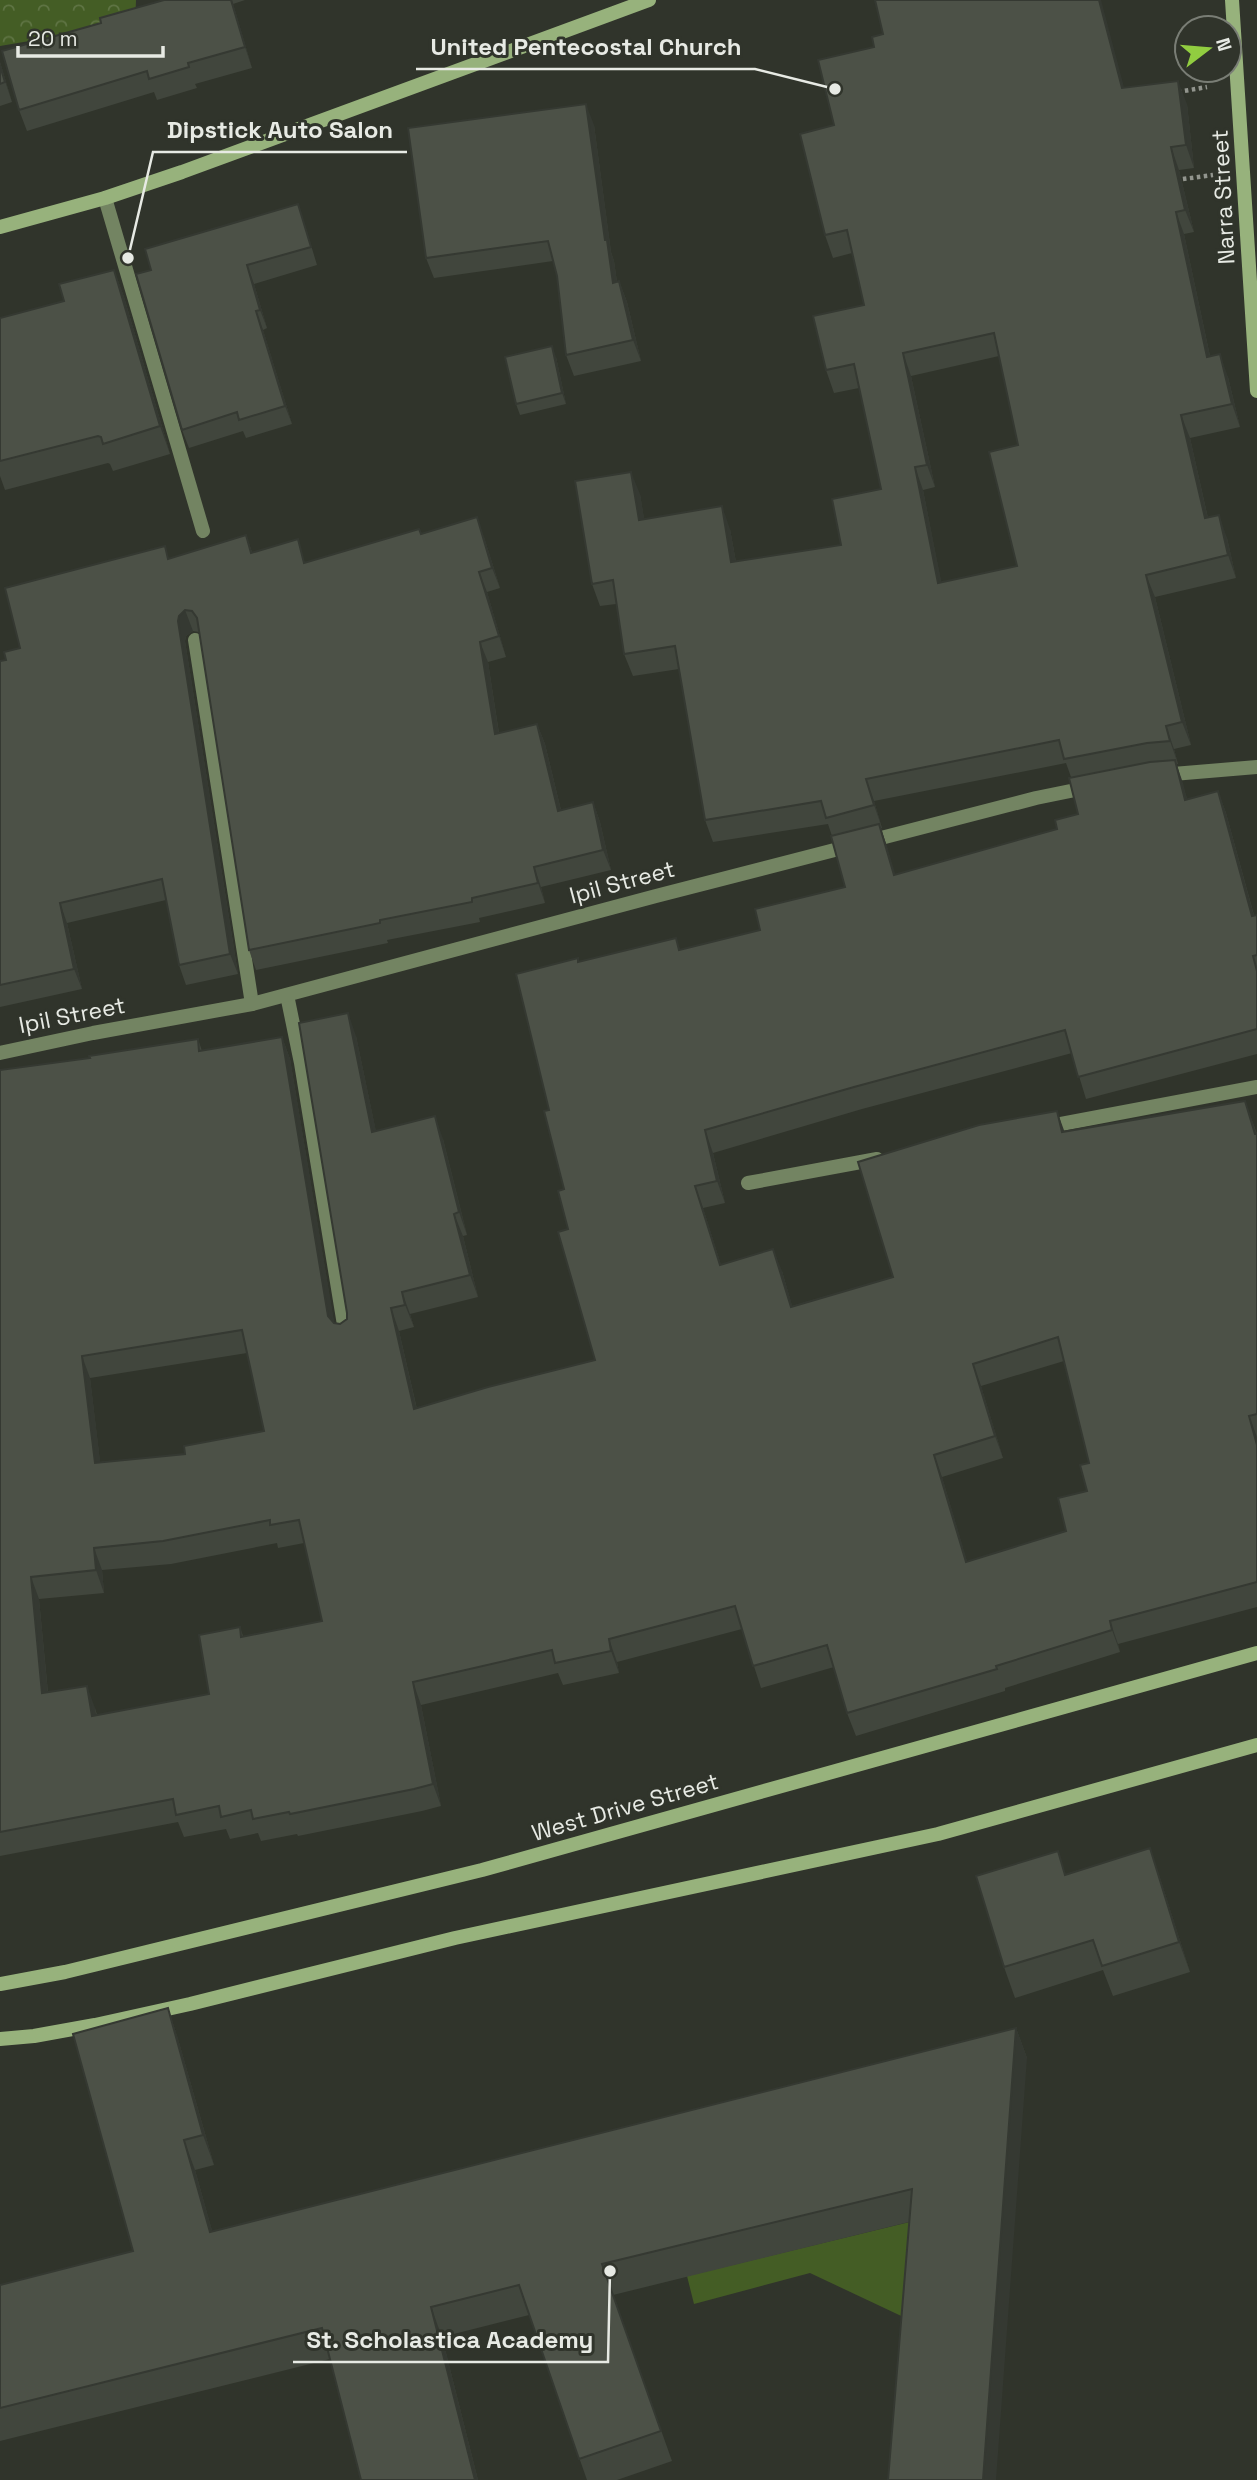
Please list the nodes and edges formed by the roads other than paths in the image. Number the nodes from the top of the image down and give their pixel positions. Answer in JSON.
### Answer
{"nodes":[{"id":1,"x":649,"y":0,"type":"edge"},
{"id":2,"x":1232,"y":0,"type":"edge"},
{"id":3,"x":105,"y":198,"type":"junction"},
{"id":4,"x":0,"y":227,"type":"edge"},
{"id":5,"x":1257,"y":391,"type":"edge"},
{"id":6,"x":203,"y":531,"type":"dead end"},
{"id":7,"x":195,"y":640,"type":"edge"},
{"id":8,"x":1257,"y":767,"type":"edge"},
{"id":9,"x":1144,"y":777,"type":"edge"},
{"id":10,"x":1103,"y":785,"type":"edge"},
{"id":11,"x":286,"y":995,"type":"junction"},
{"id":12,"x":252,"y":1004,"type":"junction"},
{"id":13,"x":0,"y":1053,"type":"edge"},
{"id":14,"x":1257,"y":1087,"type":"edge"},
{"id":15,"x":1030,"y":1130,"type":"edge"},
{"id":16,"x":896,"y":1156,"type":"edge"},
{"id":17,"x":748,"y":1183,"type":"dead end"},
{"id":18,"x":346,"y":1337,"type":"edge"},
{"id":19,"x":1257,"y":1653,"type":"edge"},
{"id":20,"x":1257,"y":1745,"type":"edge"},
{"id":21,"x":0,"y":1984,"type":"edge"},
{"id":22,"x":0,"y":2039,"type":"edge"}],
"edges":[{"from":1,"to":3,"type":"street"},
{"from":2,"to":5,"type":"street","name":"Narra Street"},
{"from":3,"to":4,"type":"street"},
{"from":3,"to":6,"type":"street"},
{"from":7,"to":12,"type":"street"},
{"from":8,"to":9,"type":"street"},
{"from":10,"to":11,"type":"street","name":"Ipil Street"},
{"from":11,"to":12,"type":"street","name":"Ipil Street"},
{"from":11,"to":18,"type":"street"},
{"from":12,"to":13,"type":"street","name":"Ipil Street"},
{"from":14,"to":15,"type":"street"},
{"from":16,"to":17,"type":"street"},
{"from":19,"to":21,"type":"street","name":"West Drive Street"},
{"from":20,"to":22,"type":"street"}]}
